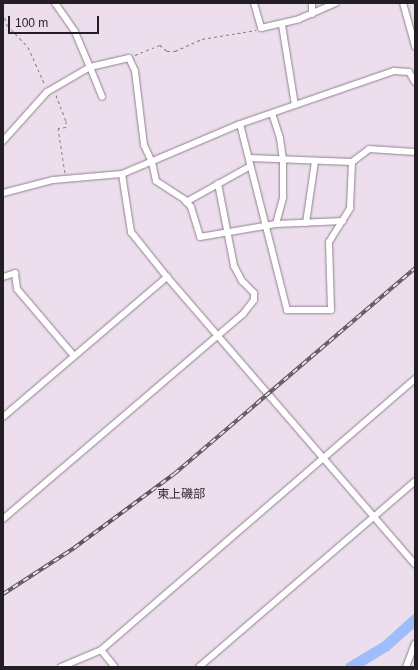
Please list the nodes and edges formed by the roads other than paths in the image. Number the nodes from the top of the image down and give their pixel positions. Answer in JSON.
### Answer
{"nodes":[{"id":1,"x":56,"y":3,"type":"edge"},
{"id":2,"x":254,"y":3,"type":"edge"},
{"id":3,"x":312,"y":3,"type":"edge"},
{"id":4,"x":336,"y":3,"type":"edge"},
{"id":5,"x":403,"y":3,"type":"edge"},
{"id":6,"x":312,"y":14,"type":"junction"},
{"id":7,"x":282,"y":24,"type":"junction"},
{"id":8,"x":415,"y":46,"type":"edge"},
{"id":9,"x":90,"y":67,"type":"junction"},
{"id":10,"x":415,"y":82,"type":"edge"},
{"id":11,"x":102,"y":96,"type":"dead end"},
{"id":12,"x":295,"y":105,"type":"junction"},
{"id":13,"x":272,"y":113,"type":"junction"},
{"id":14,"x":240,"y":124,"type":"junction"},
{"id":15,"x":3,"y":141,"type":"edge"},
{"id":16,"x":415,"y":152,"type":"edge"},
{"id":17,"x":249,"y":158,"type":"junction"},
{"id":18,"x":283,"y":160,"type":"junction"},
{"id":19,"x":315,"y":161,"type":"junction"},
{"id":20,"x":152,"y":162,"type":"junction"},
{"id":21,"x":352,"y":162,"type":"junction"},
{"id":22,"x":249,"y":167,"type":"junction"},
{"id":23,"x":122,"y":174,"type":"junction"},
{"id":24,"x":218,"y":184,"type":"junction"},
{"id":25,"x":3,"y":192,"type":"edge"},
{"id":26,"x":186,"y":202,"type":"junction"},
{"id":27,"x":343,"y":221,"type":"junction"},
{"id":28,"x":306,"y":223,"type":"junction"},
{"id":29,"x":276,"y":224,"type":"junction"},
{"id":30,"x":264,"y":225,"type":"junction"},
{"id":31,"x":228,"y":232,"type":"junction"},
{"id":32,"x":3,"y":277,"type":"edge"},
{"id":33,"x":167,"y":277,"type":"junction"},
{"id":34,"x":217,"y":336,"type":"junction"},
{"id":35,"x":74,"y":356,"type":"junction"},
{"id":36,"x":415,"y":379,"type":"edge"},
{"id":37,"x":3,"y":417,"type":"edge"},
{"id":38,"x":324,"y":459,"type":"junction"},
{"id":39,"x":415,"y":481,"type":"edge"},
{"id":40,"x":374,"y":517,"type":"junction"},
{"id":41,"x":3,"y":518,"type":"edge"},
{"id":42,"x":415,"y":564,"type":"edge"},
{"id":43,"x":415,"y":644,"type":"edge"},
{"id":44,"x":101,"y":650,"type":"junction"},
{"id":45,"x":61,"y":667,"type":"edge"},
{"id":46,"x":115,"y":667,"type":"edge"},
{"id":47,"x":199,"y":667,"type":"edge"},
{"id":48,"x":406,"y":667,"type":"edge"}],
"edges":[{"from":1,"to":9,"type":"street"},
{"from":2,"to":7,"type":"street"},
{"from":3,"to":6,"type":"street"},
{"from":4,"to":6,"type":"street"},
{"from":5,"to":8,"type":"street"},
{"from":6,"to":7,"type":"street"},
{"from":7,"to":12,"type":"street"},
{"from":9,"to":11,"type":"street"},
{"from":9,"to":15,"type":"street"},
{"from":9,"to":20,"type":"street"},
{"from":10,"to":12,"type":"street"},
{"from":12,"to":13,"type":"street"},
{"from":13,"to":14,"type":"street"},
{"from":13,"to":18,"type":"street"},
{"from":14,"to":17,"type":"street"},
{"from":14,"to":20,"type":"street"},
{"from":16,"to":21,"type":"street"},
{"from":17,"to":18,"type":"street"},
{"from":17,"to":22,"type":"street"},
{"from":18,"to":19,"type":"street"},
{"from":18,"to":29,"type":"street"},
{"from":19,"to":21,"type":"street"},
{"from":19,"to":28,"type":"street"},
{"from":20,"to":23,"type":"street"},
{"from":20,"to":26,"type":"street"},
{"from":21,"to":27,"type":"street"},
{"from":22,"to":24,"type":"street"},
{"from":22,"to":30,"type":"street"},
{"from":23,"to":25,"type":"street"},
{"from":23,"to":33,"type":"street"},
{"from":24,"to":26,"type":"street"},
{"from":24,"to":31,"type":"street"},
{"from":26,"to":31,"type":"street"},
{"from":27,"to":28,"type":"street"},
{"from":27,"to":30,"type":"street"},
{"from":28,"to":29,"type":"street"},
{"from":29,"to":30,"type":"street"},
{"from":30,"to":31,"type":"street"},
{"from":31,"to":34,"type":"street"},
{"from":32,"to":35,"type":"street"},
{"from":33,"to":34,"type":"street"},
{"from":33,"to":35,"type":"street"},
{"from":34,"to":38,"type":"street"},
{"from":34,"to":41,"type":"street"},
{"from":35,"to":37,"type":"street"},
{"from":36,"to":38,"type":"street"},
{"from":38,"to":40,"type":"street"},
{"from":38,"to":44,"type":"street"},
{"from":39,"to":40,"type":"street"},
{"from":40,"to":42,"type":"street"},
{"from":40,"to":47,"type":"street"},
{"from":43,"to":48,"type":"street"},
{"from":44,"to":45,"type":"street"},
{"from":44,"to":46,"type":"street"}]}
